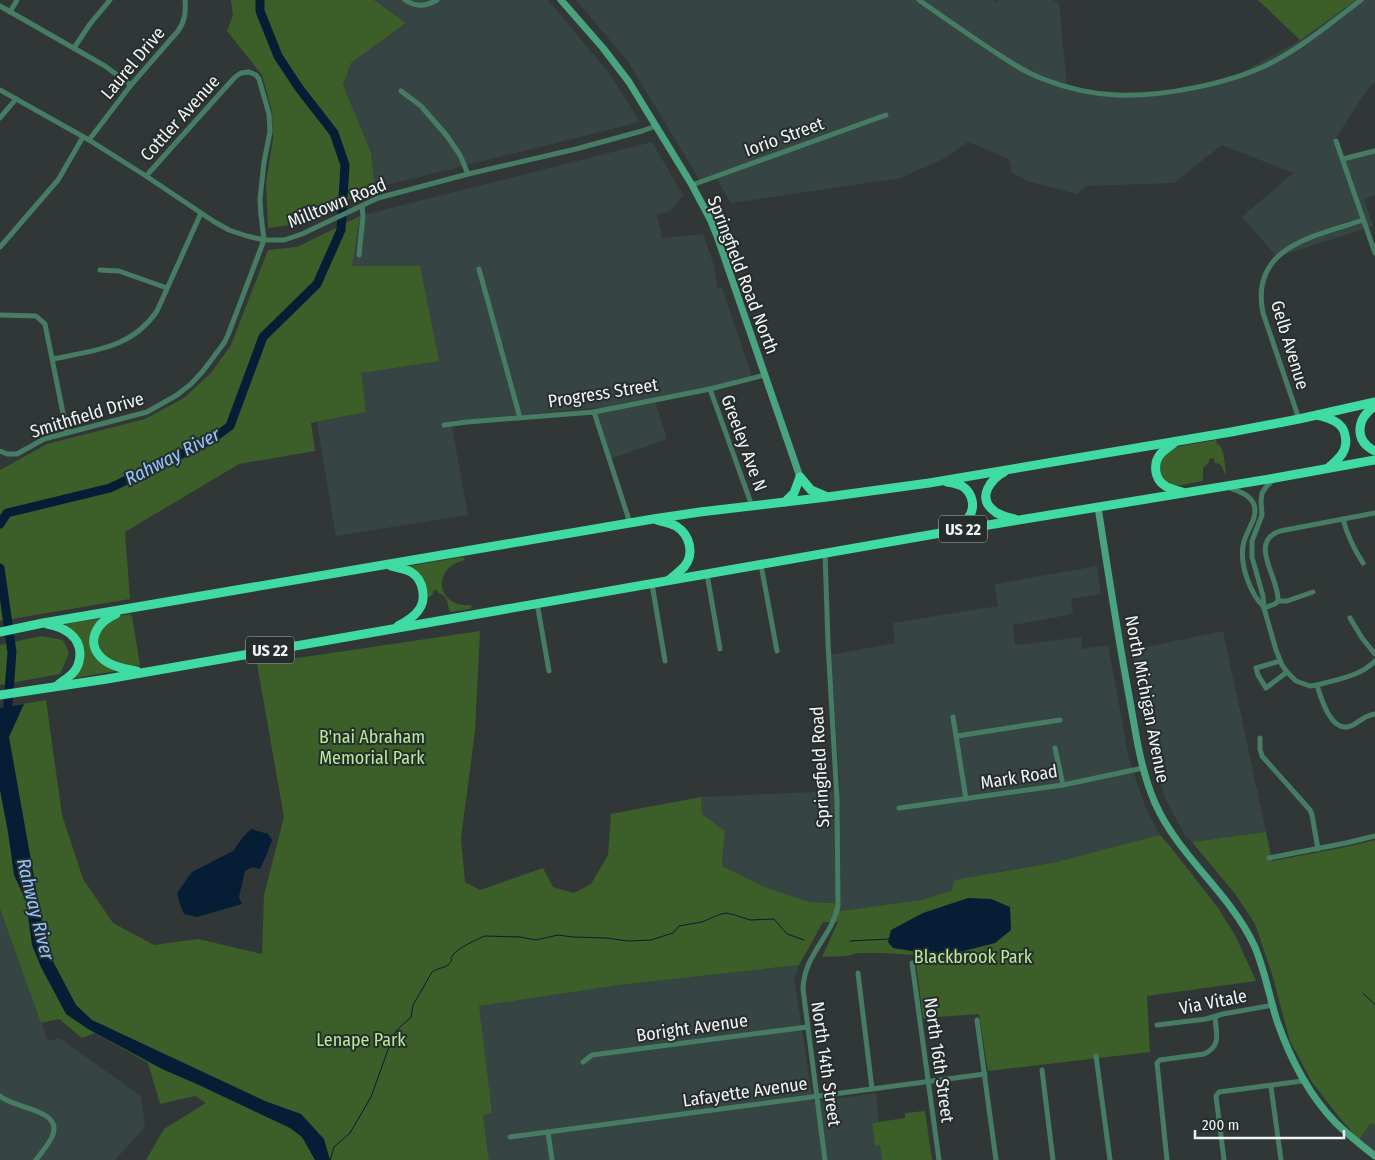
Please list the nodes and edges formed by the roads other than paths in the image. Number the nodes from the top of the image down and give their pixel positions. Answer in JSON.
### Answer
{"nodes":[{"id":1,"x":17,"y":0,"type":"edge"},
{"id":2,"x":110,"y":0,"type":"edge"},
{"id":3,"x":185,"y":0,"type":"edge"},
{"id":4,"x":405,"y":0,"type":"edge"},
{"id":5,"x":437,"y":0,"type":"edge"},
{"id":6,"x":561,"y":0,"type":"edge"},
{"id":7,"x":918,"y":0,"type":"edge"},
{"id":8,"x":1360,"y":0,"type":"edge"},
{"id":9,"x":0,"y":6,"type":"edge"},
{"id":10,"x":10,"y":12,"type":"junction"},
{"id":11,"x":74,"y":48,"type":"junction"},
{"id":12,"x":130,"y":85,"type":"junction"},
{"id":13,"x":0,"y":90,"type":"edge"},
{"id":14,"x":400,"y":91,"type":"dead end"},
{"id":15,"x":16,"y":100,"type":"junction"},
{"id":16,"x":886,"y":115,"type":"dead end"},
{"id":17,"x":0,"y":118,"type":"edge"},
{"id":18,"x":656,"y":126,"type":"junction"},
{"id":19,"x":83,"y":136,"type":"junction"},
{"id":20,"x":89,"y":140,"type":"junction"},
{"id":21,"x":1336,"y":141,"type":"dead end"},
{"id":22,"x":1375,"y":151,"type":"edge"},
{"id":23,"x":1342,"y":159,"type":"junction"},
{"id":24,"x":468,"y":174,"type":"junction"},
{"id":25,"x":146,"y":176,"type":"junction"},
{"id":26,"x":692,"y":185,"type":"junction"},
{"id":27,"x":362,"y":206,"type":"junction"},
{"id":28,"x":201,"y":213,"type":"junction"},
{"id":29,"x":1363,"y":220,"type":"junction"},
{"id":30,"x":264,"y":240,"type":"junction"},
{"id":31,"x":0,"y":247,"type":"edge"},
{"id":32,"x":1375,"y":254,"type":"edge"},
{"id":33,"x":359,"y":255,"type":"dead end"},
{"id":34,"x":479,"y":269,"type":"dead end"},
{"id":35,"x":100,"y":270,"type":"dead end"},
{"id":36,"x":167,"y":288,"type":"junction"},
{"id":37,"x":0,"y":315,"type":"edge"},
{"id":38,"x":53,"y":359,"type":"junction"},
{"id":39,"x":765,"y":375,"type":"junction"},
{"id":40,"x":710,"y":389,"type":"junction"},
{"id":41,"x":1375,"y":404,"type":"edge"},
{"id":42,"x":594,"y":412,"type":"junction"},
{"id":43,"x":1316,"y":415,"type":"junction"},
{"id":44,"x":520,"y":418,"type":"junction"},
{"id":45,"x":1299,"y":419,"type":"junction"},
{"id":46,"x":444,"y":425,"type":"dead end"},
{"id":47,"x":67,"y":434,"type":"junction"},
{"id":48,"x":1176,"y":442,"type":"junction"},
{"id":49,"x":1375,"y":451,"type":"edge"},
{"id":50,"x":1,"y":452,"type":"edge"},
{"id":51,"x":1375,"y":460,"type":"edge"},
{"id":52,"x":1009,"y":469,"type":"junction"},
{"id":53,"x":1326,"y":469,"type":"junction"},
{"id":54,"x":800,"y":477,"type":"junction"},
{"id":55,"x":1275,"y":478,"type":"junction"},
{"id":56,"x":942,"y":480,"type":"junction"},
{"id":57,"x":1227,"y":486,"type":"junction"},
{"id":58,"x":1186,"y":493,"type":"junction"},
{"id":59,"x":827,"y":497,"type":"junction"},
{"id":60,"x":785,"y":502,"type":"junction"},
{"id":61,"x":752,"y":506,"type":"junction"},
{"id":62,"x":1098,"y":507,"type":"junction"},
{"id":63,"x":1375,"y":513,"type":"edge"},
{"id":64,"x":1343,"y":519,"type":"junction"},
{"id":65,"x":653,"y":520,"type":"junction"},
{"id":66,"x":1016,"y":520,"type":"junction"},
{"id":67,"x":630,"y":524,"type":"junction"},
{"id":68,"x":952,"y":531,"type":"junction"},
{"id":69,"x":825,"y":554,"type":"junction"},
{"id":70,"x":1363,"y":563,"type":"dead end"},
{"id":71,"x":385,"y":565,"type":"junction"},
{"id":72,"x":761,"y":565,"type":"junction"},
{"id":73,"x":707,"y":574,"type":"junction"},
{"id":74,"x":666,"y":581,"type":"junction"},
{"id":75,"x":652,"y":584,"type":"junction"},
{"id":76,"x":1313,"y":592,"type":"dead end"},
{"id":77,"x":1278,"y":601,"type":"junction"},
{"id":78,"x":537,"y":603,"type":"junction"},
{"id":79,"x":1264,"y":608,"type":"junction"},
{"id":80,"x":128,"y":609,"type":"junction"},
{"id":81,"x":1350,"y":618,"type":"dead end"},
{"id":82,"x":43,"y":623,"type":"junction"},
{"id":83,"x":396,"y":628,"type":"junction"},
{"id":84,"x":0,"y":632,"type":"edge"},
{"id":85,"x":720,"y":650,"type":"dead end"},
{"id":86,"x":777,"y":652,"type":"dead end"},
{"id":87,"x":1375,"y":654,"type":"edge"},
{"id":88,"x":665,"y":661,"type":"dead end"},
{"id":89,"x":1280,"y":661,"type":"junction"},
{"id":90,"x":1375,"y":661,"type":"edge"},
{"id":91,"x":549,"y":671,"type":"dead end"},
{"id":92,"x":144,"y":672,"type":"junction"},
{"id":93,"x":1287,"y":672,"type":"junction"},
{"id":94,"x":1316,"y":686,"type":"junction"},
{"id":95,"x":56,"y":687,"type":"junction"},
{"id":96,"x":2,"y":695,"type":"edge"},
{"id":97,"x":1375,"y":714,"type":"edge"},
{"id":98,"x":953,"y":716,"type":"dead end"},
{"id":99,"x":1060,"y":720,"type":"dead end"},
{"id":100,"x":957,"y":736,"type":"junction"},
{"id":101,"x":1260,"y":738,"type":"dead end"},
{"id":102,"x":1055,"y":748,"type":"dead end"},
{"id":103,"x":1143,"y":768,"type":"junction"},
{"id":104,"x":1062,"y":785,"type":"junction"},
{"id":105,"x":966,"y":799,"type":"junction"},
{"id":106,"x":899,"y":808,"type":"dead end"},
{"id":107,"x":1375,"y":836,"type":"edge"},
{"id":108,"x":1318,"y":849,"type":"junction"},
{"id":109,"x":1269,"y":858,"type":"dead end"},
{"id":110,"x":912,"y":963,"type":"dead end"},
{"id":111,"x":805,"y":971,"type":"joint"},
{"id":112,"x":858,"y":972,"type":"dead end"},
{"id":113,"x":1273,"y":1005,"type":"junction"},
{"id":114,"x":1215,"y":1017,"type":"junction"},
{"id":115,"x":977,"y":1020,"type":"dead end"},
{"id":116,"x":807,"y":1026,"type":"junction"},
{"id":117,"x":1157,"y":1026,"type":"dead end"},
{"id":118,"x":1096,"y":1056,"type":"dead end"},
{"id":119,"x":583,"y":1062,"type":"dead end"},
{"id":120,"x":1042,"y":1070,"type":"dead end"},
{"id":121,"x":984,"y":1074,"type":"junction"},
{"id":122,"x":928,"y":1081,"type":"junction"},
{"id":123,"x":1303,"y":1082,"type":"junction"},
{"id":124,"x":1271,"y":1086,"type":"junction"},
{"id":125,"x":872,"y":1089,"type":"junction"},
{"id":126,"x":0,"y":1096,"type":"edge"},
{"id":127,"x":816,"y":1096,"type":"junction"},
{"id":128,"x":548,"y":1132,"type":"junction"},
{"id":129,"x":510,"y":1137,"type":"dead end"},
{"id":130,"x":1375,"y":1156,"type":"edge"},
{"id":131,"x":36,"y":1160,"type":"edge"},
{"id":132,"x":552,"y":1160,"type":"edge"},
{"id":133,"x":825,"y":1160,"type":"edge"},
{"id":134,"x":939,"y":1160,"type":"edge"},
{"id":135,"x":996,"y":1160,"type":"edge"},
{"id":136,"x":1053,"y":1160,"type":"edge"},
{"id":137,"x":1110,"y":1160,"type":"edge"},
{"id":138,"x":1167,"y":1160,"type":"edge"},
{"id":139,"x":1224,"y":1160,"type":"edge"},
{"id":140,"x":1281,"y":1160,"type":"edge"}],
"edges":[{"from":1,"to":10,"type":"street"},
{"from":2,"to":11,"type":"street"},
{"from":3,"to":12,"type":"street","name":"Laurel Drive"},
{"from":4,"to":5,"type":"street"},
{"from":6,"to":18,"type":"street","name":"Springfield Road North"},
{"from":7,"to":8,"type":"street"},
{"from":9,"to":10,"type":"street"},
{"from":10,"to":11,"type":"street"},
{"from":11,"to":12,"type":"street"},
{"from":12,"to":20,"type":"street","name":"Laurel Drive"},
{"from":13,"to":15,"type":"street","name":"Milltown Road"},
{"from":14,"to":24,"type":"street"},
{"from":15,"to":17,"type":"street"},
{"from":15,"to":19,"type":"street","name":"Milltown Road"},
{"from":16,"to":26,"type":"street","name":"Iorio Street"},
{"from":18,"to":24,"type":"street","name":"Milltown Road"},
{"from":18,"to":26,"type":"street","name":"Springfield Road North"},
{"from":19,"to":20,"type":"street","name":"Milltown Road"},
{"from":19,"to":31,"type":"street"},
{"from":20,"to":25,"type":"street","name":"Milltown Road"},
{"from":21,"to":23,"type":"street"},
{"from":22,"to":23,"type":"street"},
{"from":23,"to":29,"type":"street"},
{"from":24,"to":27,"type":"street","name":"Milltown Road"},
{"from":25,"to":28,"type":"street","name":"Milltown Road"},
{"from":25,"to":30,"type":"street","name":"Cottler Avenue"},
{"from":26,"to":39,"type":"street","name":"Springfield Road North"},
{"from":27,"to":30,"type":"street","name":"Milltown Road"},
{"from":27,"to":33,"type":"street"},
{"from":28,"to":30,"type":"street","name":"Milltown Road"},
{"from":28,"to":36,"type":"street"},
{"from":29,"to":32,"type":"street"},
{"from":29,"to":45,"type":"street","name":"Gelb Avenue"},
{"from":30,"to":47,"type":"street","name":"Smithfield Drive"},
{"from":34,"to":44,"type":"street"},
{"from":35,"to":36,"type":"street"},
{"from":36,"to":38,"type":"street"},
{"from":37,"to":38,"type":"street"},
{"from":38,"to":47,"type":"street"},
{"from":39,"to":40,"type":"street","name":"Progress Street"},
{"from":39,"to":54,"type":"street","name":"Springfield Road North"},
{"from":40,"to":42,"type":"street","name":"Progress Street"},
{"from":40,"to":61,"type":"street","name":"Greeley Ave N"},
{"from":41,"to":43,"type":"highway"},
{"from":41,"to":49,"type":"highway"},
{"from":42,"to":44,"type":"street","name":"Progress Street"},
{"from":42,"to":67,"type":"street"},
{"from":43,"to":45,"type":"highway"},
{"from":43,"to":53,"type":"highway"},
{"from":44,"to":46,"type":"street","name":"Progress Street"},
{"from":45,"to":48,"type":"highway"},
{"from":47,"to":50,"type":"street","name":"Smithfield Drive"},
{"from":48,"to":52,"type":"highway"},
{"from":48,"to":58,"type":"highway"},
{"from":51,"to":53,"type":"highway","number":"US 22"},
{"from":52,"to":56,"type":"highway"},
{"from":52,"to":66,"type":"highway"},
{"from":53,"to":55,"type":"highway","number":"US 22"},
{"from":54,"to":59,"type":"highway"},
{"from":54,"to":60,"type":"highway"},
{"from":55,"to":57,"type":"highway","number":"US 22"},
{"from":55,"to":79,"type":"street"},
{"from":56,"to":59,"type":"highway"},
{"from":56,"to":68,"type":"highway"},
{"from":57,"to":58,"type":"highway","number":"US 22"},
{"from":57,"to":79,"type":"street"},
{"from":58,"to":62,"type":"highway","number":"US 22"},
{"from":59,"to":60,"type":"highway"},
{"from":60,"to":61,"type":"highway"},
{"from":61,"to":65,"type":"highway"},
{"from":62,"to":66,"type":"highway","number":"US 22"},
{"from":62,"to":103,"type":"street","name":"North Michigan Avenue"},
{"from":63,"to":64,"type":"street"},
{"from":64,"to":70,"type":"street"},
{"from":64,"to":77,"type":"street"},
{"from":65,"to":67,"type":"highway"},
{"from":65,"to":74,"type":"highway"},
{"from":66,"to":68,"type":"highway","number":"US 22"},
{"from":67,"to":71,"type":"highway"},
{"from":68,"to":69,"type":"highway","number":"US 22"},
{"from":69,"to":72,"type":"highway","number":"US 22"},
{"from":69,"to":111,"type":"street","name":"Springfield Road"},
{"from":71,"to":80,"type":"highway"},
{"from":71,"to":83,"type":"highway"},
{"from":72,"to":73,"type":"highway","number":"US 22"},
{"from":72,"to":86,"type":"street"},
{"from":73,"to":74,"type":"highway","number":"US 22"},
{"from":73,"to":85,"type":"street"},
{"from":74,"to":75,"type":"highway","number":"US 22"},
{"from":75,"to":78,"type":"highway","number":"US 22"},
{"from":75,"to":88,"type":"street"},
{"from":76,"to":77,"type":"street"},
{"from":77,"to":79,"type":"street"},
{"from":78,"to":83,"type":"highway","number":"US 22"},
{"from":78,"to":91,"type":"street"},
{"from":79,"to":89,"type":"street"},
{"from":80,"to":82,"type":"highway"},
{"from":80,"to":92,"type":"highway"},
{"from":81,"to":87,"type":"street"},
{"from":82,"to":84,"type":"highway"},
{"from":82,"to":95,"type":"highway"},
{"from":83,"to":92,"type":"highway","number":"US 22"},
{"from":89,"to":93,"type":"street"},
{"from":89,"to":93,"type":"street"},
{"from":90,"to":94,"type":"street"},
{"from":92,"to":95,"type":"highway","number":"US 22"},
{"from":93,"to":94,"type":"street"},
{"from":94,"to":97,"type":"street"},
{"from":95,"to":96,"type":"highway","number":"US 22"},
{"from":98,"to":100,"type":"street"},
{"from":99,"to":100,"type":"street"},
{"from":100,"to":105,"type":"street"},
{"from":101,"to":108,"type":"street"},
{"from":102,"to":104,"type":"street"},
{"from":103,"to":104,"type":"street","name":"Mark Road"},
{"from":103,"to":113,"type":"street","name":"North Michigan Avenue"},
{"from":104,"to":105,"type":"street","name":"Mark Road"},
{"from":105,"to":106,"type":"street","name":"Mark Road"},
{"from":107,"to":108,"type":"street"},
{"from":108,"to":109,"type":"street"},
{"from":110,"to":122,"type":"street","name":"North 16th Street"},
{"from":111,"to":116,"type":"street","name":"North 14th Street"},
{"from":112,"to":125,"type":"street"},
{"from":113,"to":114,"type":"street","name":"Via Vitale"},
{"from":113,"to":123,"type":"street","name":"North Michigan Avenue"},
{"from":114,"to":117,"type":"street","name":"Via Vitale"},
{"from":114,"to":138,"type":"street"},
{"from":115,"to":121,"type":"street"},
{"from":116,"to":119,"type":"street","name":"Boright Avenue"},
{"from":116,"to":127,"type":"street","name":"North 14th Street"},
{"from":118,"to":137,"type":"street"},
{"from":120,"to":136,"type":"street"},
{"from":121,"to":122,"type":"street","name":"Lafayette Avenue"},
{"from":121,"to":135,"type":"street"},
{"from":122,"to":125,"type":"street","name":"Lafayette Avenue"},
{"from":122,"to":134,"type":"street","name":"North 16th Street"},
{"from":123,"to":124,"type":"street"},
{"from":123,"to":130,"type":"street","name":"North Michigan Avenue"},
{"from":124,"to":139,"type":"street"},
{"from":124,"to":140,"type":"street"},
{"from":125,"to":127,"type":"street","name":"Lafayette Avenue"},
{"from":126,"to":131,"type":"street"},
{"from":127,"to":128,"type":"street","name":"Lafayette Avenue"},
{"from":127,"to":133,"type":"street","name":"North 14th Street"},
{"from":128,"to":129,"type":"street","name":"Lafayette Avenue"},
{"from":128,"to":132,"type":"street"}]}
